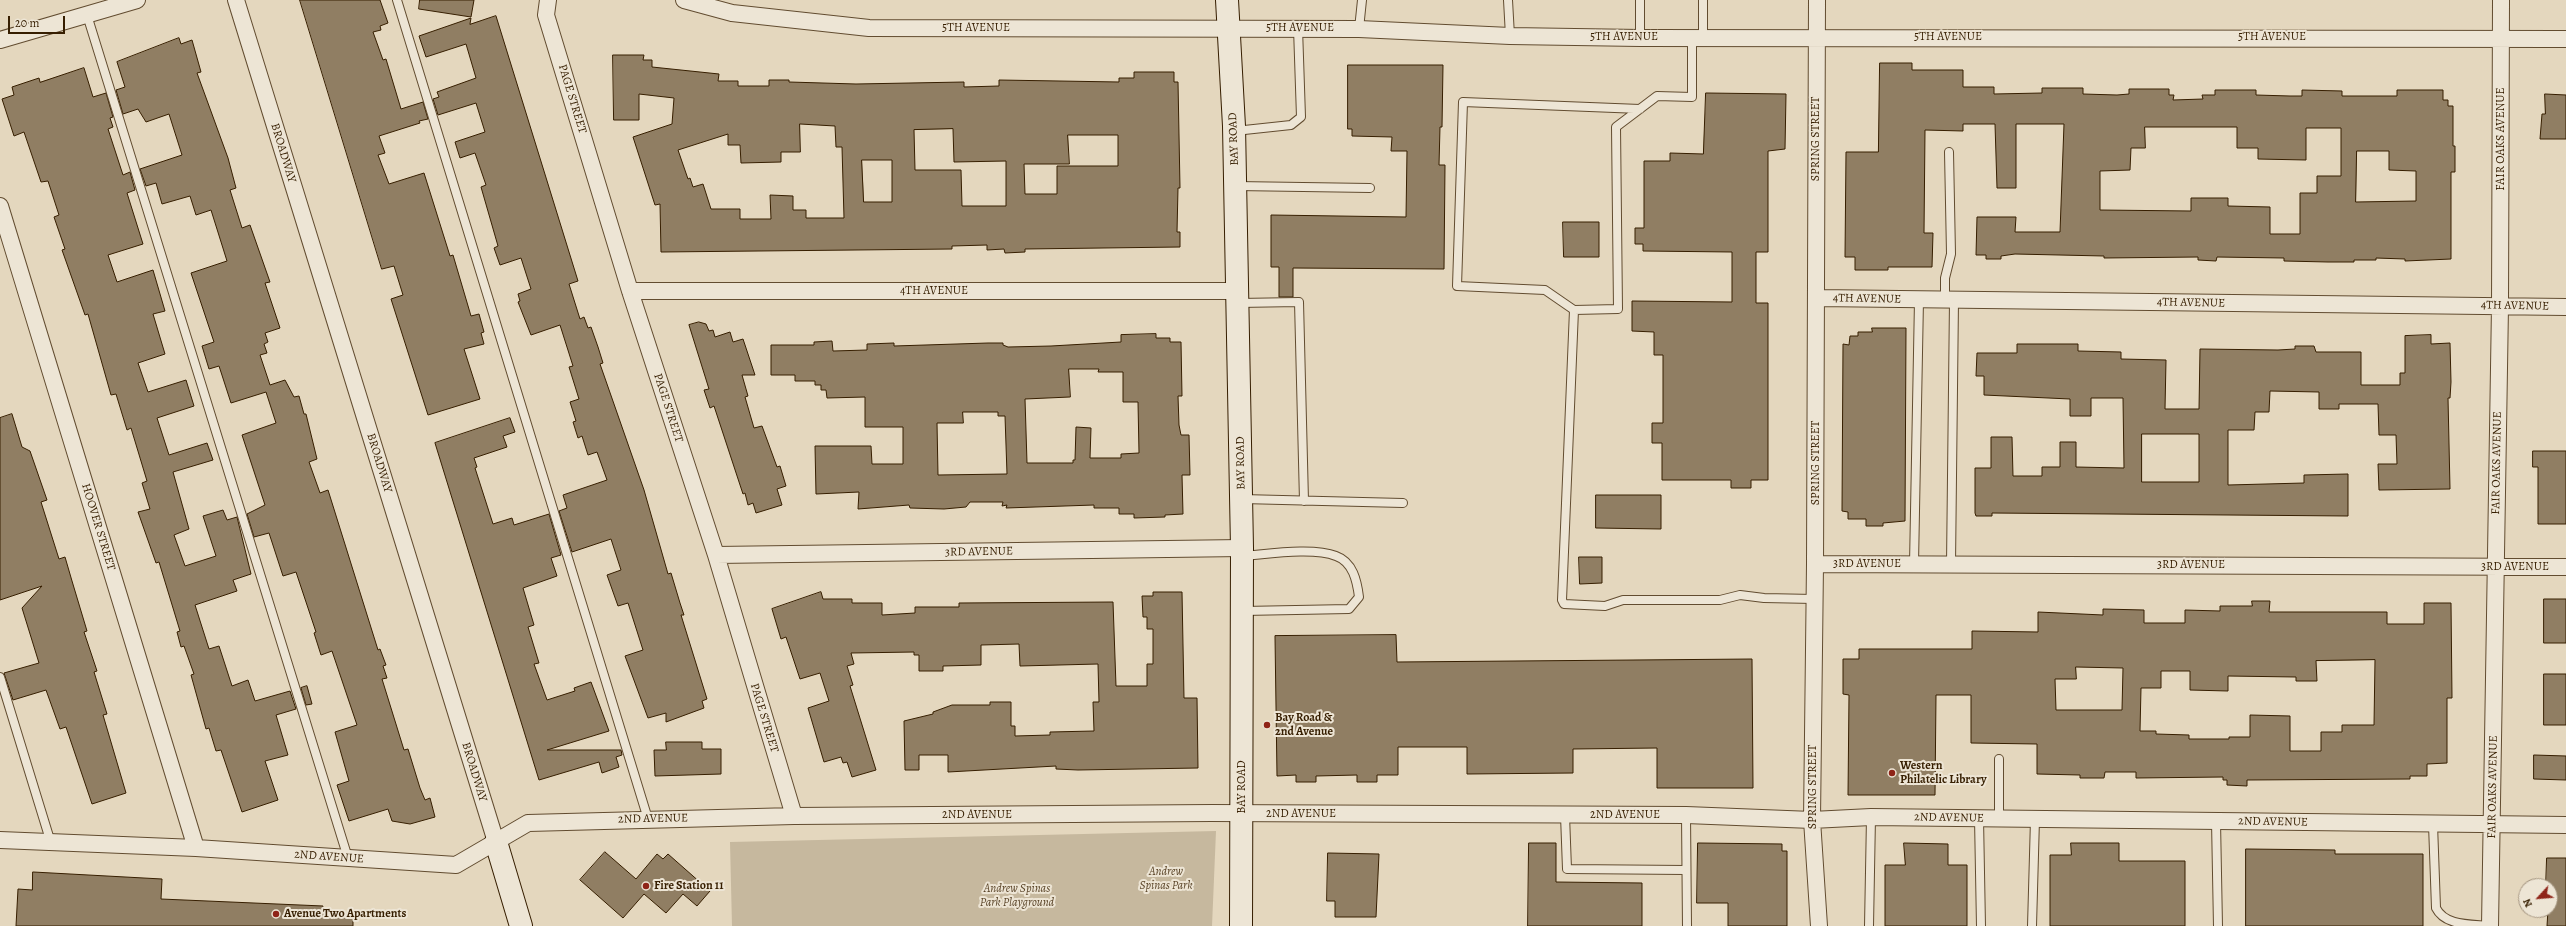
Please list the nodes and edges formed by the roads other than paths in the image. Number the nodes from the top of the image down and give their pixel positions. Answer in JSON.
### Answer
{"nodes":[{"id":1,"x":137,"y":0,"type":"edge"},
{"id":2,"x":236,"y":0,"type":"edge"},
{"id":3,"x":397,"y":0,"type":"edge"},
{"id":4,"x":548,"y":0,"type":"edge"},
{"id":5,"x":684,"y":0,"type":"edge"},
{"id":6,"x":1227,"y":0,"type":"edge"},
{"id":7,"x":1362,"y":0,"type":"edge"},
{"id":8,"x":1508,"y":0,"type":"edge"},
{"id":9,"x":1640,"y":0,"type":"edge"},
{"id":10,"x":1703,"y":0,"type":"edge"},
{"id":11,"x":1817,"y":0,"type":"edge"},
{"id":12,"x":2501,"y":0,"type":"edge"},
{"id":13,"x":106,"y":5,"type":"edge"},
{"id":14,"x":87,"y":15,"type":"junction"},
{"id":15,"x":1227,"y":28,"type":"junction"},
{"id":16,"x":1298,"y":28,"type":"junction"},
{"id":17,"x":1360,"y":28,"type":"junction"},
{"id":18,"x":1510,"y":36,"type":"junction"},
{"id":19,"x":1698,"y":37,"type":"junction"},
{"id":20,"x":1817,"y":37,"type":"junction"},
{"id":21,"x":1640,"y":38,"type":"junction"},
{"id":22,"x":2501,"y":38,"type":"junction"},
{"id":23,"x":2566,"y":39,"type":"edge"},
{"id":24,"x":0,"y":40,"type":"edge"},
{"id":25,"x":1640,"y":109,"type":"junction"},
{"id":26,"x":1234,"y":131,"type":"junction"},
{"id":27,"x":1949,"y":152,"type":"dead end"},
{"id":28,"x":1235,"y":186,"type":"junction"},
{"id":29,"x":1370,"y":188,"type":"dead end"},
{"id":30,"x":0,"y":206,"type":"edge"},
{"id":31,"x":630,"y":291,"type":"junction"},
{"id":32,"x":1237,"y":297,"type":"junction"},
{"id":33,"x":1817,"y":298,"type":"junction"},
{"id":34,"x":1919,"y":300,"type":"junction"},
{"id":35,"x":1950,"y":300,"type":"junction"},
{"id":36,"x":2500,"y":306,"type":"junction"},
{"id":37,"x":2566,"y":307,"type":"edge"},
{"id":38,"x":1574,"y":310,"type":"junction"},
{"id":39,"x":1242,"y":499,"type":"junction"},
{"id":40,"x":1304,"y":501,"type":"junction"},
{"id":41,"x":1403,"y":503,"type":"dead end"},
{"id":42,"x":1242,"y":552,"type":"junction"},
{"id":43,"x":716,"y":555,"type":"junction"},
{"id":44,"x":1815,"y":564,"type":"junction"},
{"id":45,"x":1914,"y":564,"type":"junction"},
{"id":46,"x":1952,"y":564,"type":"junction"},
{"id":47,"x":2495,"y":567,"type":"junction"},
{"id":48,"x":2566,"y":567,"type":"edge"},
{"id":49,"x":1814,"y":599,"type":"junction"},
{"id":50,"x":1242,"y":611,"type":"junction"},
{"id":51,"x":0,"y":677,"type":"edge"},
{"id":52,"x":1999,"y":759,"type":"dead end"},
{"id":53,"x":1242,"y":813,"type":"junction"},
{"id":54,"x":1565,"y":815,"type":"junction"},
{"id":55,"x":1686,"y":815,"type":"junction"},
{"id":56,"x":794,"y":816,"type":"junction"},
{"id":57,"x":1871,"y":817,"type":"junction"},
{"id":58,"x":1979,"y":818,"type":"junction"},
{"id":59,"x":1999,"y":818,"type":"junction"},
{"id":60,"x":648,"y":819,"type":"junction"},
{"id":61,"x":2035,"y":819,"type":"junction"},
{"id":62,"x":1812,"y":820,"type":"junction"},
{"id":63,"x":2216,"y":821,"type":"junction"},
{"id":64,"x":2434,"y":824,"type":"junction"},
{"id":65,"x":2493,"y":824,"type":"junction"},
{"id":66,"x":2566,"y":825,"type":"edge"},
{"id":67,"x":0,"y":840,"type":"edge"},
{"id":68,"x":51,"y":842,"type":"junction"},
{"id":69,"x":496,"y":842,"type":"junction"},
{"id":70,"x":196,"y":848,"type":"junction"},
{"id":71,"x":348,"y":858,"type":"junction"},
{"id":72,"x":1686,"y":870,"type":"junction"},
{"id":73,"x":521,"y":926,"type":"edge"},
{"id":74,"x":1241,"y":926,"type":"edge"},
{"id":75,"x":1687,"y":926,"type":"edge"},
{"id":76,"x":1819,"y":926,"type":"edge"},
{"id":77,"x":1869,"y":926,"type":"edge"},
{"id":78,"x":1981,"y":926,"type":"edge"},
{"id":79,"x":2032,"y":926,"type":"edge"},
{"id":80,"x":2218,"y":926,"type":"edge"},
{"id":81,"x":2490,"y":926,"type":"edge"}],
"edges":[{"from":1,"to":13,"type":"street"},
{"from":2,"to":69,"type":"street","name":"BROADWAY"},
{"from":3,"to":60,"type":"lane"},
{"from":4,"to":31,"type":"street","name":"PAGE STREET"},
{"from":5,"to":15,"type":"street","name":"5TH AVENUE"},
{"from":6,"to":15,"type":"street","name":"BAY ROAD"},
{"from":7,"to":17,"type":"lane"},
{"from":8,"to":18,"type":"lane"},
{"from":9,"to":21,"type":"lane"},
{"from":10,"to":19,"type":"lane"},
{"from":11,"to":20,"type":"street","name":"SPRING STREET"},
{"from":12,"to":22,"type":"street","name":"FAIR OAKS AVENUE"},
{"from":13,"to":14,"type":"street"},
{"from":14,"to":24,"type":"street"},
{"from":14,"to":71,"type":"lane"},
{"from":15,"to":16,"type":"street","name":"5TH AVENUE"},
{"from":15,"to":26,"type":"street","name":"BAY ROAD"},
{"from":16,"to":17,"type":"street","name":"5TH AVENUE"},
{"from":16,"to":26,"type":"lane"},
{"from":17,"to":18,"type":"street","name":"5TH AVENUE"},
{"from":18,"to":21,"type":"street","name":"5TH AVENUE"},
{"from":19,"to":20,"type":"street","name":"5TH AVENUE"},
{"from":19,"to":21,"type":"street","name":"5TH AVENUE"},
{"from":19,"to":25,"type":"lane"},
{"from":20,"to":22,"type":"street","name":"5TH AVENUE"},
{"from":20,"to":33,"type":"street","name":"SPRING STREET"},
{"from":22,"to":23,"type":"street","name":"5TH AVENUE"},
{"from":22,"to":36,"type":"street","name":"FAIR OAKS AVENUE"},
{"from":25,"to":38,"type":"lane"},
{"from":25,"to":38,"type":"lane"},
{"from":26,"to":28,"type":"street","name":"BAY ROAD"},
{"from":27,"to":35,"type":"lane"},
{"from":28,"to":29,"type":"lane"},
{"from":28,"to":32,"type":"street","name":"BAY ROAD"},
{"from":30,"to":70,"type":"street","name":"HOOVER STREET"},
{"from":31,"to":32,"type":"street","name":"4TH AVENUE"},
{"from":31,"to":43,"type":"street","name":"PAGE STREET"},
{"from":32,"to":39,"type":"street","name":"BAY ROAD"},
{"from":32,"to":40,"type":"lane"},
{"from":33,"to":34,"type":"street","name":"4TH AVENUE"},
{"from":33,"to":44,"type":"street","name":"SPRING STREET"},
{"from":34,"to":35,"type":"street","name":"4TH AVENUE"},
{"from":34,"to":45,"type":"lane"},
{"from":35,"to":36,"type":"street","name":"4TH AVENUE"},
{"from":35,"to":46,"type":"lane"},
{"from":36,"to":37,"type":"street","name":"4TH AVENUE"},
{"from":36,"to":47,"type":"street","name":"FAIR OAKS AVENUE"},
{"from":38,"to":49,"type":"lane"},
{"from":39,"to":40,"type":"lane"},
{"from":39,"to":42,"type":"street","name":"BAY ROAD"},
{"from":40,"to":41,"type":"lane"},
{"from":42,"to":43,"type":"street","name":"3RD AVENUE"},
{"from":42,"to":50,"type":"street","name":"BAY ROAD"},
{"from":42,"to":50,"type":"lane"},
{"from":43,"to":56,"type":"street","name":"PAGE STREET"},
{"from":44,"to":45,"type":"street","name":"3RD AVENUE"},
{"from":44,"to":49,"type":"street","name":"SPRING STREET"},
{"from":45,"to":46,"type":"street","name":"3RD AVENUE"},
{"from":46,"to":47,"type":"street","name":"3RD AVENUE"},
{"from":47,"to":48,"type":"street","name":"3RD AVENUE"},
{"from":47,"to":65,"type":"street","name":"FAIR OAKS AVENUE"},
{"from":49,"to":62,"type":"street","name":"SPRING STREET"},
{"from":50,"to":53,"type":"street","name":"BAY ROAD"},
{"from":51,"to":68,"type":"lane"},
{"from":52,"to":59,"type":"lane"},
{"from":53,"to":54,"type":"street","name":"2ND AVENUE"},
{"from":53,"to":56,"type":"street","name":"2ND AVENUE"},
{"from":53,"to":74,"type":"street","name":"BAY ROAD"},
{"from":54,"to":55,"type":"street","name":"2ND AVENUE"},
{"from":54,"to":72,"type":"lane"},
{"from":55,"to":62,"type":"street","name":"2ND AVENUE"},
{"from":55,"to":72,"type":"lane"},
{"from":56,"to":60,"type":"street","name":"2ND AVENUE"},
{"from":57,"to":58,"type":"street","name":"2ND AVENUE"},
{"from":57,"to":62,"type":"street","name":"2ND AVENUE"},
{"from":57,"to":77,"type":"lane"},
{"from":58,"to":59,"type":"street","name":"2ND AVENUE"},
{"from":58,"to":78,"type":"lane"},
{"from":59,"to":61,"type":"street","name":"2ND AVENUE"},
{"from":60,"to":69,"type":"street","name":"2ND AVENUE"},
{"from":61,"to":63,"type":"street","name":"2ND AVENUE"},
{"from":61,"to":79,"type":"lane"},
{"from":62,"to":76,"type":"street","name":"SPRING STREET"},
{"from":63,"to":64,"type":"street","name":"2ND AVENUE"},
{"from":63,"to":80,"type":"lane"},
{"from":64,"to":65,"type":"street","name":"2ND AVENUE"},
{"from":64,"to":81,"type":"lane"},
{"from":65,"to":66,"type":"street","name":"2ND AVENUE"},
{"from":65,"to":81,"type":"street","name":"FAIR OAKS AVENUE"},
{"from":67,"to":68,"type":"street","name":"2ND AVENUE"},
{"from":68,"to":70,"type":"street","name":"2ND AVENUE"},
{"from":69,"to":71,"type":"street","name":"2ND AVENUE"},
{"from":69,"to":73,"type":"street","name":"BROADWAY"},
{"from":70,"to":71,"type":"street","name":"2ND AVENUE"},
{"from":72,"to":75,"type":"lane"}]}
